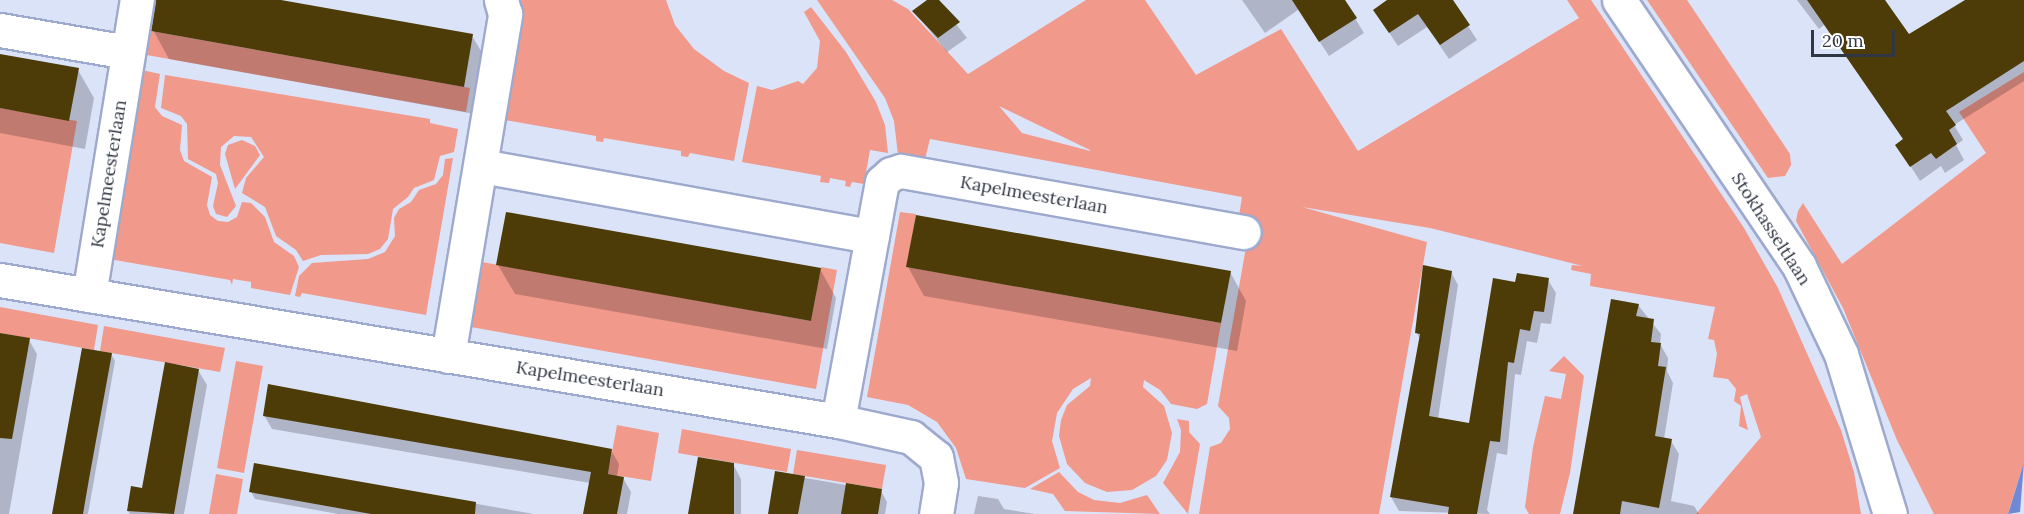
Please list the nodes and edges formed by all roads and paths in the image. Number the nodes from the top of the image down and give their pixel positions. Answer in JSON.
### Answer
{"nodes":[{"id":1,"x":137,"y":0,"type":"edge"},
{"id":2,"x":501,"y":0,"type":"edge"},
{"id":3,"x":1619,"y":0,"type":"edge"},
{"id":4,"x":0,"y":30,"type":"edge"},
{"id":5,"x":128,"y":52,"type":"junction"},
{"id":6,"x":481,"y":166,"type":"junction"},
{"id":7,"x":1244,"y":232,"type":"dead end"},
{"id":8,"x":872,"y":236,"type":"junction"},
{"id":9,"x":0,"y":280,"type":"edge"},
{"id":10,"x":89,"y":295,"type":"junction"},
{"id":11,"x":448,"y":356,"type":"junction"},
{"id":12,"x":838,"y":421,"type":"junction"},
{"id":13,"x":936,"y":514,"type":"edge"},
{"id":14,"x":1890,"y":514,"type":"edge"}],
"edges":[{"from":1,"to":5,"type":"street","name":"Kapelmeesterlaan"},
{"from":2,"to":6,"type":"street"},
{"from":3,"to":14,"type":"street","name":"Stokhasseltlaan"},
{"from":4,"to":5,"type":"street"},
{"from":5,"to":10,"type":"street","name":"Kapelmeesterlaan"},
{"from":6,"to":8,"type":"street"},
{"from":6,"to":11,"type":"street"},
{"from":7,"to":8,"type":"street","name":"Kapelmeesterlaan"},
{"from":8,"to":12,"type":"street","name":"Kapelmeesterlaan"},
{"from":9,"to":10,"type":"street","name":"Kapelmeesterlaan"},
{"from":10,"to":11,"type":"street","name":"Kapelmeesterlaan"},
{"from":11,"to":12,"type":"street","name":"Kapelmeesterlaan"},
{"from":12,"to":13,"type":"street","name":"Kapelmeesterlaan"}]}
